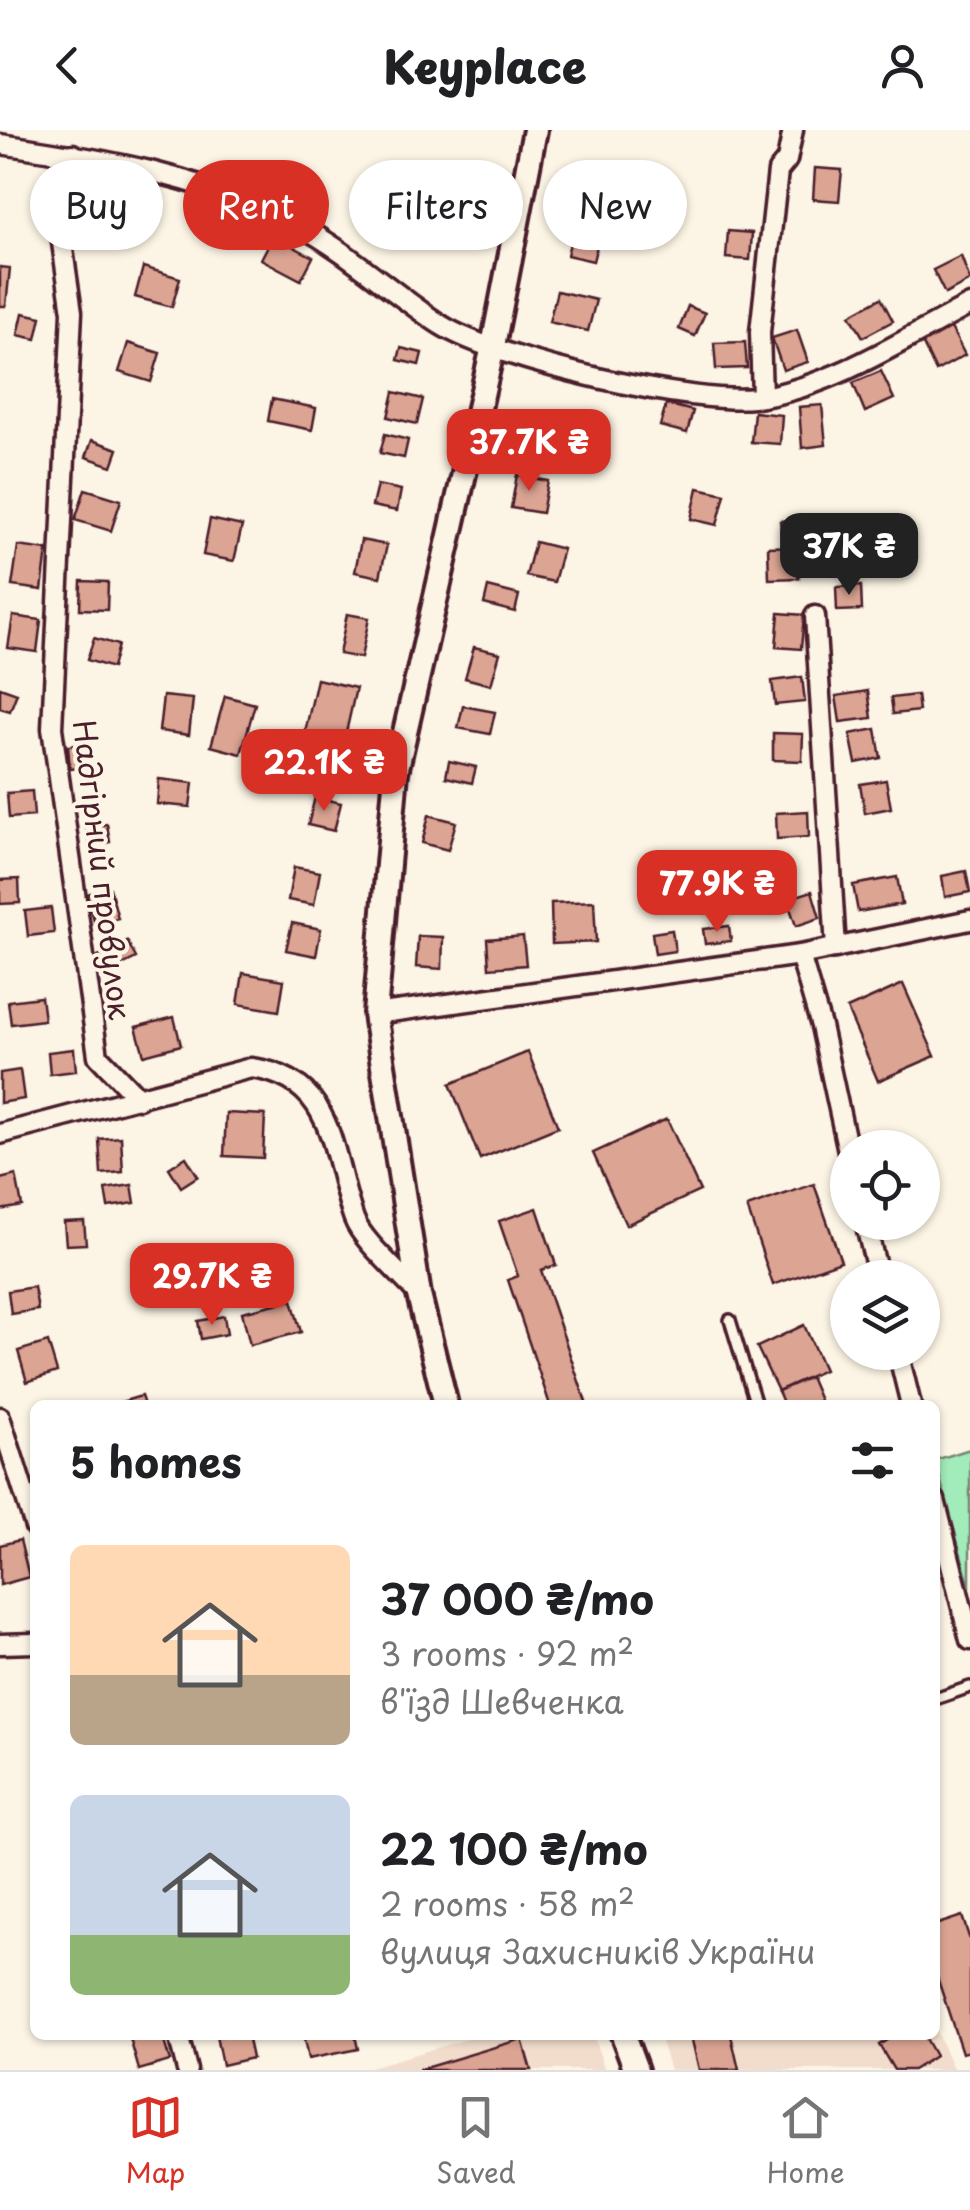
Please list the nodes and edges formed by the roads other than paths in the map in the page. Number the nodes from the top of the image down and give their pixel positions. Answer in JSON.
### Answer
{"nodes":[{"id":1,"x":535,"y":130,"type":"edge"},
{"id":2,"x":793,"y":130,"type":"edge"},
{"id":3,"x":0,"y":144,"type":"edge"},
{"id":4,"x":73,"y":154,"type":"junction"},
{"id":5,"x":970,"y":305,"type":"edge"},
{"id":6,"x":492,"y":351,"type":"junction"},
{"id":7,"x":762,"y":397,"type":"junction"},
{"id":8,"x":814,"y":616,"type":"dead end"},
{"id":9,"x":970,"y":920,"type":"edge"},
{"id":10,"x":836,"y":948,"type":"junction"},
{"id":11,"x":800,"y":956,"type":"junction"},
{"id":12,"x":375,"y":1014,"type":"junction"},
{"id":13,"x":139,"y":1100,"type":"junction"},
{"id":14,"x":843,"y":1130,"type":"edge"},
{"id":15,"x":0,"y":1134,"type":"edge"},
{"id":16,"x":419,"y":1295,"type":"junction"},
{"id":17,"x":730,"y":1320,"type":"dead end"},
{"id":18,"x":902,"y":1370,"type":"edge"},
{"id":19,"x":445,"y":1400,"type":"edge"},
{"id":20,"x":754,"y":1400,"type":"edge"},
{"id":21,"x":910,"y":1400,"type":"edge"},
{"id":22,"x":0,"y":1417,"type":"edge"},
{"id":23,"x":30,"y":1511,"type":"edge"},
{"id":24,"x":940,"y":1520,"type":"edge"},
{"id":25,"x":970,"y":1640,"type":"edge"},
{"id":26,"x":30,"y":1643,"type":"edge"},
{"id":27,"x":0,"y":1644,"type":"edge"},
{"id":28,"x":970,"y":1687,"type":"edge"},
{"id":29,"x":940,"y":1698,"type":"edge"},
{"id":30,"x":179,"y":2040,"type":"edge"},
{"id":31,"x":625,"y":2040,"type":"edge"},
{"id":32,"x":187,"y":2070,"type":"edge"},
{"id":33,"x":636,"y":2070,"type":"edge"}],
"edges":[{"from":1,"to":6,"type":"street"},
{"from":2,"to":7,"type":"street"},
{"from":3,"to":4,"type":"street"},
{"from":4,"to":6,"type":"street"},
{"from":4,"to":13,"type":"street","name":"Надгірний провулок"},
{"from":5,"to":7,"type":"street"},
{"from":6,"to":7,"type":"street"},
{"from":6,"to":12,"type":"street"},
{"from":8,"to":10,"type":"street"},
{"from":9,"to":10,"type":"street"},
{"from":10,"to":11,"type":"street"},
{"from":11,"to":12,"type":"street"},
{"from":11,"to":14,"type":"street"},
{"from":12,"to":16,"type":"street"},
{"from":13,"to":15,"type":"street"},
{"from":13,"to":16,"type":"street"},
{"from":16,"to":19,"type":"street"},
{"from":17,"to":20,"type":"lane"},
{"from":18,"to":21,"type":"street"},
{"from":22,"to":23,"type":"street"},
{"from":24,"to":25,"type":"street"},
{"from":26,"to":27,"type":"street"},
{"from":28,"to":29,"type":"lane"},
{"from":30,"to":32,"type":"street"},
{"from":31,"to":33,"type":"street"}]}
